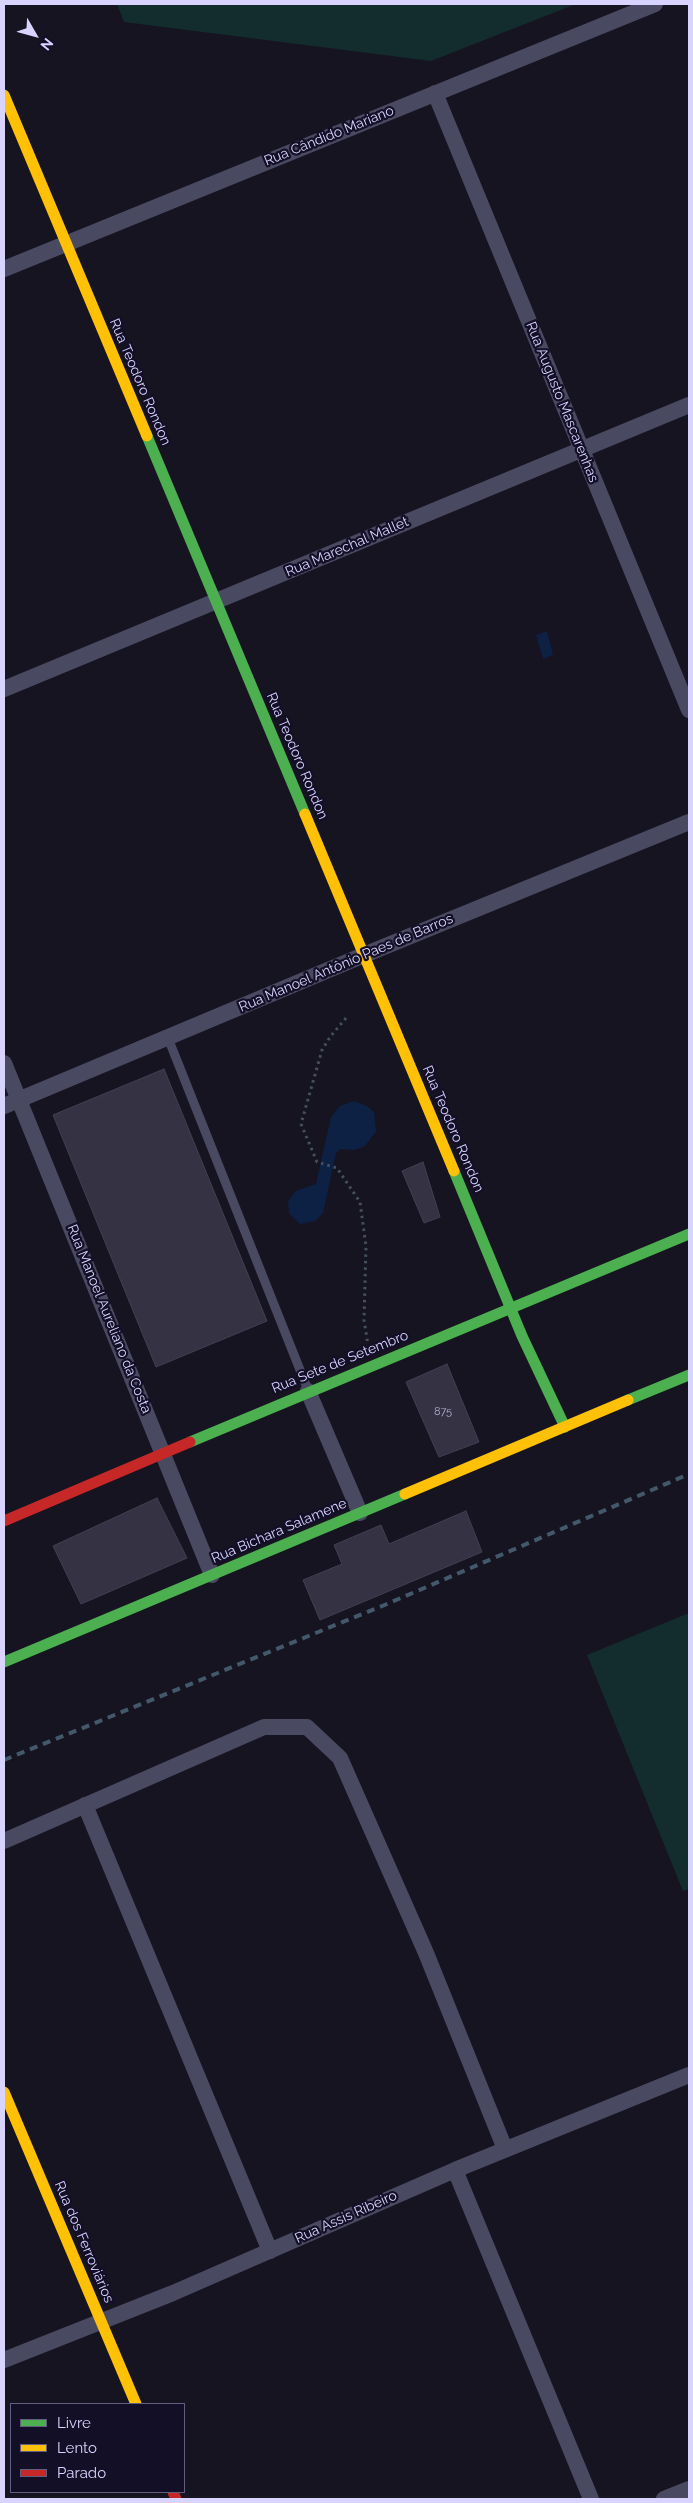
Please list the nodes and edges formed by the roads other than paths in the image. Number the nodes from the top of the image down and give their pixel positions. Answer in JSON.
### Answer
{"nodes":[{"id":1,"x":655,"y":4,"type":"edge"},
{"id":2,"x":435,"y":93,"type":"junction"},
{"id":3,"x":4,"y":94,"type":"edge"},
{"id":4,"x":66,"y":243,"type":"junction"},
{"id":5,"x":4,"y":269,"type":"edge"},
{"id":6,"x":689,"y":405,"type":"edge"},
{"id":7,"x":582,"y":449,"type":"junction"},
{"id":8,"x":216,"y":600,"type":"junction"},
{"id":9,"x":4,"y":689,"type":"edge"},
{"id":10,"x":689,"y":710,"type":"edge"},
{"id":11,"x":689,"y":822,"type":"edge"},
{"id":12,"x":364,"y":955,"type":"junction"},
{"id":13,"x":168,"y":1038,"type":"junction"},
{"id":14,"x":4,"y":1063,"type":"edge"},
{"id":15,"x":11,"y":1103,"type":"edge"},
{"id":16,"x":689,"y":1234,"type":"edge"},
{"id":17,"x":512,"y":1309,"type":"junction"},
{"id":18,"x":689,"y":1375,"type":"edge"},
{"id":19,"x":308,"y":1391,"type":"junction"},
{"id":20,"x":566,"y":1427,"type":"junction"},
{"id":21,"x":164,"y":1454,"type":"junction"},
{"id":22,"x":360,"y":1513,"type":"junction"},
{"id":23,"x":4,"y":1521,"type":"edge"},
{"id":24,"x":212,"y":1575,"type":"junction"},
{"id":25,"x":4,"y":1662,"type":"edge"},
{"id":26,"x":85,"y":1805,"type":"junction"},
{"id":27,"x":4,"y":1841,"type":"edge"},
{"id":28,"x":689,"y":2074,"type":"edge"},
{"id":29,"x":4,"y":2092,"type":"edge"},
{"id":30,"x":505,"y":2149,"type":"junction"},
{"id":31,"x":455,"y":2170,"type":"junction"},
{"id":32,"x":270,"y":2251,"type":"junction"},
{"id":33,"x":101,"y":2321,"type":"junction"},
{"id":34,"x":4,"y":2360,"type":"edge"},
{"id":35,"x":136,"y":2403,"type":"edge"},
{"id":36,"x":689,"y":2489,"type":"edge"},
{"id":37,"x":591,"y":2499,"type":"edge"},
{"id":38,"x":664,"y":2499,"type":"edge"}],
"edges":[{"from":1,"to":2,"type":"street","name":"Rua Cândido Mariano"},
{"from":2,"to":4,"type":"street","name":"Rua Cândido Mariano"},
{"from":2,"to":7,"type":"street","name":"Rua Augusto Mascarenhas"},
{"from":3,"to":4,"type":"main road","name":"Rua Teodoro Rondon"},
{"from":4,"to":5,"type":"street","name":"Rua Cândido Mariano"},
{"from":4,"to":8,"type":"main road","name":"Rua Teodoro Rondon"},
{"from":6,"to":7,"type":"street","name":"Rua Marechal Mallet"},
{"from":7,"to":8,"type":"street","name":"Rua Marechal Mallet"},
{"from":7,"to":10,"type":"street","name":"Rua Augusto Mascarenhas"},
{"from":8,"to":9,"type":"street","name":"Rua Marechal Mallet"},
{"from":8,"to":12,"type":"main road","name":"Rua Teodoro Rondon"},
{"from":11,"to":12,"type":"street","name":"Rua Manoel Antônio Paes de Barros"},
{"from":12,"to":13,"type":"street","name":"Rua Manoel Antônio Paes de Barros"},
{"from":12,"to":17,"type":"main road","name":"Rua Teodoro Rondon"},
{"from":13,"to":15,"type":"street","name":"Rua Manoel Antônio Paes de Barros"},
{"from":13,"to":19,"type":"lane"},
{"from":14,"to":15,"type":"street","name":"Rua Manoel Aureliano da Costa"},
{"from":15,"to":21,"type":"street","name":"Rua Manoel Aureliano da Costa"},
{"from":16,"to":17,"type":"main road","name":"Rua Sete de Setembro"},
{"from":17,"to":19,"type":"main road","name":"Rua Sete de Setembro"},
{"from":17,"to":20,"type":"main road","name":"Rua Teodoro Rondon"},
{"from":18,"to":20,"type":"main road","name":"Rua Bichara Salamene"},
{"from":19,"to":21,"type":"main road","name":"Rua Sete de Setembro"},
{"from":19,"to":22,"type":"street"},
{"from":20,"to":22,"type":"main road","name":"Rua Bichara Salamene"},
{"from":21,"to":23,"type":"main road","name":"Rua Sete de Setembro"},
{"from":21,"to":24,"type":"street","name":"Rua Manoel Aureliano da Costa"},
{"from":22,"to":24,"type":"main road","name":"Rua Bichara Salamene"},
{"from":24,"to":25,"type":"main road","name":"Rua Bichara Salamene"},
{"from":26,"to":27,"type":"street"},
{"from":26,"to":30,"type":"street"},
{"from":26,"to":32,"type":"street"},
{"from":28,"to":30,"type":"street","name":"Rua Assis Ribeiro"},
{"from":29,"to":33,"type":"main road","name":"Rua dos Ferroviários"},
{"from":30,"to":31,"type":"street","name":"Rua Assis Ribeiro"},
{"from":31,"to":32,"type":"street","name":"Rua Assis Ribeiro"},
{"from":31,"to":37,"type":"street"},
{"from":32,"to":33,"type":"street","name":"Rua Assis Ribeiro"},
{"from":33,"to":34,"type":"street","name":"Rua Assis Ribeiro"},
{"from":33,"to":35,"type":"main road","name":"Rua dos Ferroviários"},
{"from":36,"to":38,"type":"street"}]}
